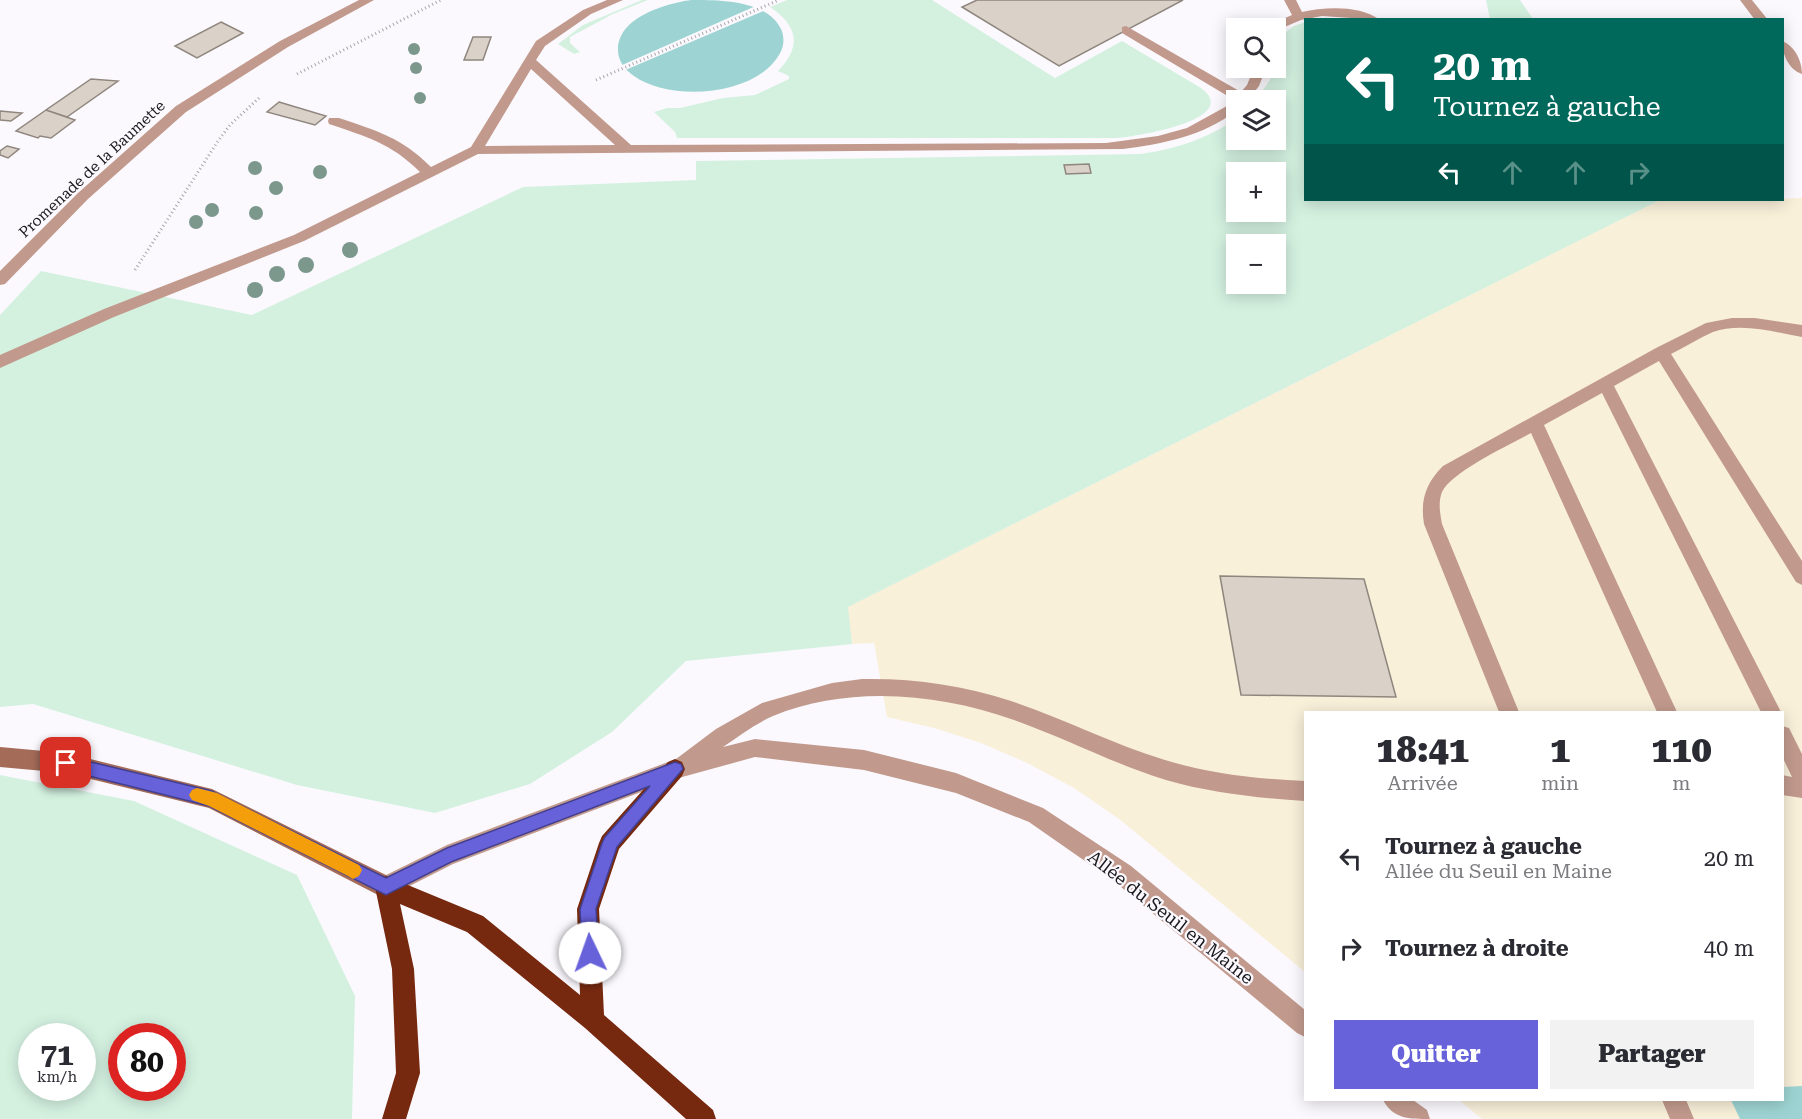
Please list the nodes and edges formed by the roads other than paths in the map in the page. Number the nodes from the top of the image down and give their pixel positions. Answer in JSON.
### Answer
{"nodes":[{"id":1,"x":368,"y":0,"type":"edge"},
{"id":2,"x":617,"y":0,"type":"edge"},
{"id":3,"x":1290,"y":0,"type":"edge"},
{"id":4,"x":1746,"y":0,"type":"edge"},
{"id":5,"x":1327,"y":6,"type":"edge"},
{"id":6,"x":1298,"y":16,"type":"junction"},
{"id":7,"x":1369,"y":18,"type":"edge"},
{"id":8,"x":1760,"y":18,"type":"edge"},
{"id":9,"x":1286,"y":22,"type":"edge"},
{"id":10,"x":1126,"y":30,"type":"dead end"},
{"id":11,"x":1784,"y":48,"type":"edge"},
{"id":12,"x":530,"y":61,"type":"junction"},
{"id":13,"x":1802,"y":70,"type":"edge"},
{"id":14,"x":1226,"y":92,"type":"edge"},
{"id":15,"x":1226,"y":111,"type":"edge"},
{"id":16,"x":334,"y":121,"type":"dead end"},
{"id":17,"x":627,"y":149,"type":"junction"},
{"id":18,"x":476,"y":150,"type":"junction"},
{"id":19,"x":429,"y":173,"type":"junction"},
{"id":20,"x":0,"y":280,"type":"edge"},
{"id":21,"x":1802,"y":331,"type":"edge"},
{"id":22,"x":1662,"y":352,"type":"junction"},
{"id":23,"x":0,"y":363,"type":"edge"},
{"id":24,"x":1605,"y":384,"type":"junction"},
{"id":25,"x":1535,"y":423,"type":"junction"},
{"id":26,"x":1802,"y":577,"type":"edge"},
{"id":27,"x":1509,"y":711,"type":"edge"},
{"id":28,"x":1667,"y":711,"type":"edge"},
{"id":29,"x":1770,"y":711,"type":"edge"},
{"id":30,"x":1784,"y":739,"type":"edge"},
{"id":31,"x":0,"y":757,"type":"edge"},
{"id":32,"x":675,"y":769,"type":"junction"},
{"id":33,"x":1802,"y":775,"type":"edge"},
{"id":34,"x":1784,"y":785,"type":"edge"},
{"id":35,"x":1802,"y":788,"type":"edge"},
{"id":36,"x":1303,"y":795,"type":"edge"},
{"id":37,"x":386,"y":887,"type":"junction"},
{"id":38,"x":593,"y":1020,"type":"junction"},
{"id":39,"x":1304,"y":1024,"type":"edge"},
{"id":40,"x":1396,"y":1101,"type":"edge"},
{"id":41,"x":1674,"y":1101,"type":"edge"},
{"id":42,"x":394,"y":1119,"type":"edge"},
{"id":43,"x":704,"y":1119,"type":"edge"},
{"id":44,"x":1418,"y":1119,"type":"edge"},
{"id":45,"x":1682,"y":1119,"type":"edge"}],
"edges":[{"from":1,"to":20,"type":"street","name":"Promenade de la Baumette"},
{"from":2,"to":12,"type":"street"},
{"from":3,"to":6,"type":"street"},
{"from":4,"to":8,"type":"street"},
{"from":5,"to":6,"type":"street"},
{"from":5,"to":7,"type":"street"},
{"from":6,"to":9,"type":"street"},
{"from":10,"to":14,"type":"street"},
{"from":11,"to":13,"type":"street"},
{"from":12,"to":17,"type":"street"},
{"from":12,"to":18,"type":"street"},
{"from":15,"to":17,"type":"street"},
{"from":16,"to":19,"type":"street"},
{"from":17,"to":18,"type":"street"},
{"from":18,"to":19,"type":"street"},
{"from":19,"to":23,"type":"street"},
{"from":21,"to":22,"type":"street"},
{"from":22,"to":24,"type":"street"},
{"from":22,"to":26,"type":"street"},
{"from":24,"to":25,"type":"street"},
{"from":24,"to":29,"type":"street"},
{"from":25,"to":27,"type":"street"},
{"from":25,"to":28,"type":"street"},
{"from":30,"to":33,"type":"street"},
{"from":31,"to":37,"type":"street"},
{"from":32,"to":36,"type":"street"},
{"from":32,"to":37,"type":"street","name":"Allée du Seuil en Maine"},
{"from":32,"to":38,"type":"highway"},
{"from":32,"to":39,"type":"street","name":"Allée du Seuil en Maine"},
{"from":34,"to":35,"type":"street"},
{"from":37,"to":38,"type":"highway"},
{"from":37,"to":42,"type":"highway"},
{"from":38,"to":43,"type":"highway"},
{"from":40,"to":44,"type":"street"},
{"from":41,"to":45,"type":"street"}]}
